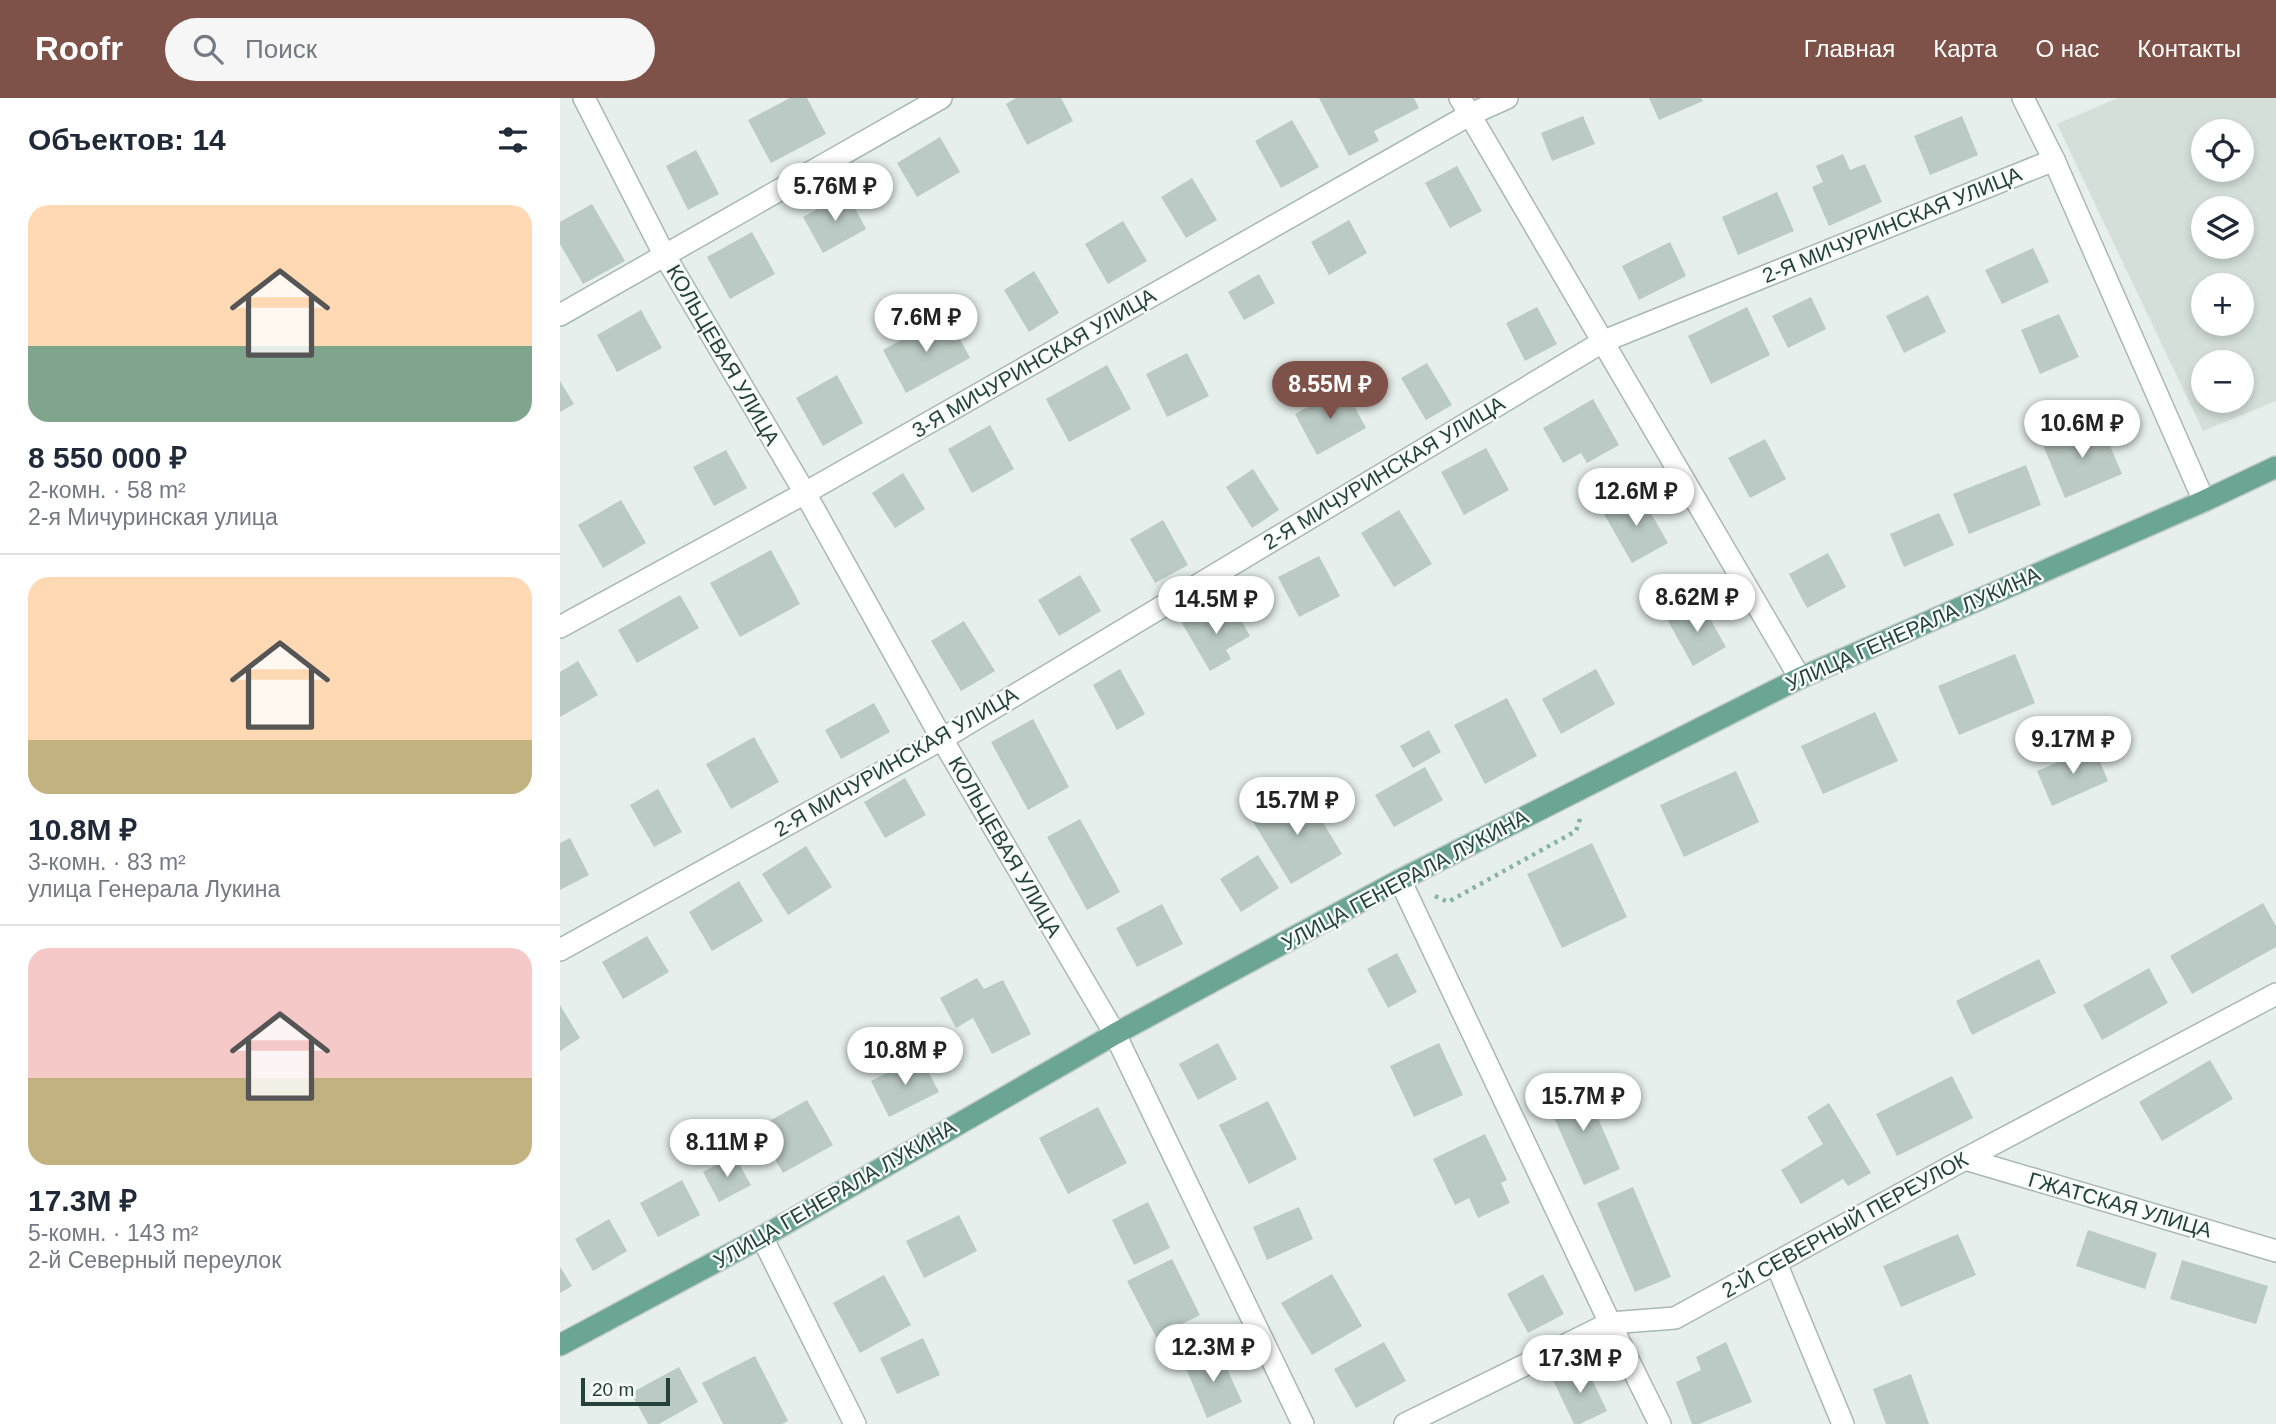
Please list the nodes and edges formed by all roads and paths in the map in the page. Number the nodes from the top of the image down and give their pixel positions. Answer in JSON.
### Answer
{"nodes":[{"id":1,"x":584,"y":98,"type":"edge"},
{"id":2,"x":941,"y":98,"type":"edge"},
{"id":3,"x":1507,"y":98,"type":"edge"},
{"id":4,"x":2023,"y":98,"type":"edge"},
{"id":5,"x":1465,"y":106,"type":"edge"},
{"id":6,"x":2054,"y":160,"type":"junction"},
{"id":7,"x":665,"y":256,"type":"junction"},
{"id":8,"x":560,"y":315,"type":"edge"},
{"id":9,"x":1604,"y":341,"type":"junction"},
{"id":10,"x":2276,"y":467,"type":"edge"},
{"id":11,"x":805,"y":494,"type":"junction"},
{"id":12,"x":2204,"y":501,"type":"junction"},
{"id":13,"x":560,"y":627,"type":"edge"},
{"id":14,"x":1800,"y":678,"type":"junction"},
{"id":15,"x":942,"y":738,"type":"junction"},
{"id":16,"x":1400,"y":880,"type":"junction"},
{"id":17,"x":560,"y":950,"type":"edge"},
{"id":18,"x":2276,"y":994,"type":"edge"},
{"id":19,"x":1115,"y":1034,"type":"junction"},
{"id":20,"x":1965,"y":1159,"type":"junction"},
{"id":21,"x":762,"y":1237,"type":"junction"},
{"id":22,"x":2276,"y":1251,"type":"edge"},
{"id":23,"x":1776,"y":1263,"type":"junction"},
{"id":24,"x":1609,"y":1323,"type":"junction"},
{"id":25,"x":560,"y":1345,"type":"edge"},
{"id":26,"x":855,"y":1424,"type":"edge"},
{"id":27,"x":1303,"y":1424,"type":"edge"},
{"id":28,"x":1405,"y":1424,"type":"edge"},
{"id":29,"x":1660,"y":1424,"type":"edge"},
{"id":30,"x":1843,"y":1424,"type":"edge"}],
"edges":[{"from":1,"to":7,"type":"street","name":"КОЛЬЦЕВАЯ УЛИЦА"},
{"from":2,"to":7,"type":"street"},
{"from":3,"to":5,"type":"street","name":"3-Я МИЧУРИНСКАЯ УЛИЦА"},
{"from":4,"to":6,"type":"street"},
{"from":5,"to":9,"type":"street"},
{"from":5,"to":11,"type":"street","name":"3-Я МИЧУРИНСКАЯ УЛИЦА"},
{"from":6,"to":9,"type":"street","name":"2-Я МИЧУРИНСКАЯ УЛИЦА"},
{"from":6,"to":12,"type":"street"},
{"from":7,"to":8,"type":"street"},
{"from":7,"to":11,"type":"street","name":"КОЛЬЦЕВАЯ УЛИЦА"},
{"from":9,"to":14,"type":"street"},
{"from":9,"to":15,"type":"street","name":"2-Я МИЧУРИНСКАЯ УЛИЦА"},
{"from":10,"to":12,"type":"main road","name":"УЛИЦА ГЕНЕРАЛА ЛУКИНА"},
{"from":11,"to":13,"type":"street","name":"3-Я МИЧУРИНСКАЯ УЛИЦА"},
{"from":11,"to":15,"type":"street","name":"КОЛЬЦЕВАЯ УЛИЦА"},
{"from":12,"to":14,"type":"main road","name":"УЛИЦА ГЕНЕРАЛА ЛУКИНА"},
{"from":14,"to":16,"type":"main road","name":"УЛИЦА ГЕНЕРАЛА ЛУКИНА"},
{"from":15,"to":17,"type":"street","name":"2-Я МИЧУРИНСКАЯ УЛИЦА"},
{"from":15,"to":19,"type":"street","name":"КОЛЬЦЕВАЯ УЛИЦА"},
{"from":16,"to":19,"type":"main road","name":"УЛИЦА ГЕНЕРАЛА ЛУКИНА"},
{"from":16,"to":24,"type":"street"},
{"from":18,"to":20,"type":"street","name":"2-Й СЕВЕРНЫЙ ПЕРЕУЛОК"},
{"from":19,"to":21,"type":"main road","name":"УЛИЦА ГЕНЕРАЛА ЛУКИНА"},
{"from":19,"to":27,"type":"street","name":"КОЛЬЦЕВАЯ УЛИЦА"},
{"from":20,"to":22,"type":"street","name":"ГЖАТСКАЯ УЛИЦА"},
{"from":20,"to":23,"type":"street","name":"2-Й СЕВЕРНЫЙ ПЕРЕУЛОК"},
{"from":21,"to":25,"type":"main road","name":"УЛИЦА ГЕНЕРАЛА ЛУКИНА"},
{"from":21,"to":26,"type":"street"},
{"from":23,"to":24,"type":"street","name":"2-Й СЕВЕРНЫЙ ПЕРЕУЛОК"},
{"from":23,"to":30,"type":"street"},
{"from":24,"to":28,"type":"street","name":"2-Й СЕВЕРНЫЙ ПЕРЕУЛОК"},
{"from":24,"to":29,"type":"street"}]}
